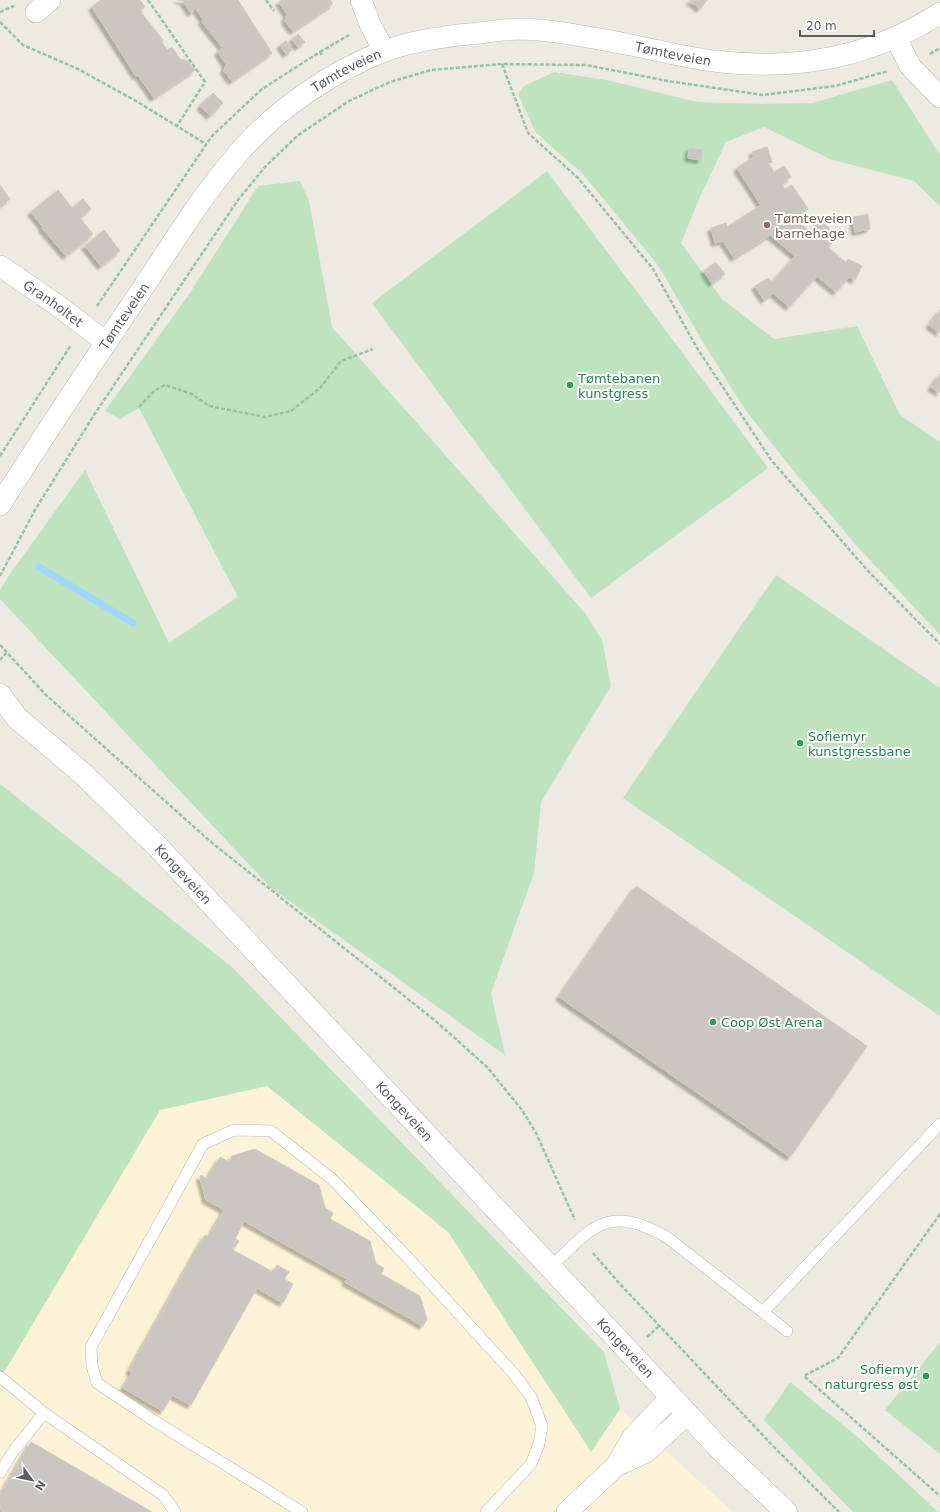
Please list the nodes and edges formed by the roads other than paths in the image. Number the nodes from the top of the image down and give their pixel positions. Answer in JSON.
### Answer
{"nodes":[{"id":1,"x":361,"y":0,"type":"edge"},
{"id":2,"x":940,"y":13,"type":"edge"},
{"id":3,"x":896,"y":38,"type":"junction"},
{"id":4,"x":384,"y":51,"type":"junction"},
{"id":5,"x":940,"y":97,"type":"edge"},
{"id":6,"x":0,"y":266,"type":"edge"},
{"id":7,"x":106,"y":342,"type":"junction"},
{"id":8,"x":0,"y":506,"type":"edge"},
{"id":9,"x":0,"y":695,"type":"edge"},
{"id":10,"x":8,"y":714,"type":"edge"},
{"id":11,"x":940,"y":1124,"type":"edge"},
{"id":12,"x":550,"y":1268,"type":"junction"},
{"id":13,"x":763,"y":1312,"type":"junction"},
{"id":14,"x":788,"y":1331,"type":"dead end"},
{"id":15,"x":0,"y":1377,"type":"edge"},
{"id":16,"x":671,"y":1397,"type":"junction"},
{"id":17,"x":44,"y":1413,"type":"junction"},
{"id":18,"x":688,"y":1414,"type":"junction"},
{"id":19,"x":616,"y":1466,"type":"junction"},
{"id":20,"x":0,"y":1473,"type":"edge"},
{"id":21,"x":175,"y":1512,"type":"edge"},
{"id":22,"x":302,"y":1512,"type":"edge"},
{"id":23,"x":486,"y":1512,"type":"edge"},
{"id":24,"x":567,"y":1512,"type":"edge"},
{"id":25,"x":786,"y":1512,"type":"edge"}],
"edges":[{"from":1,"to":4,"type":"street"},
{"from":2,"to":3,"type":"street","name":"Tømteveien"},
{"from":3,"to":4,"type":"street","name":"Tømteveien"},
{"from":3,"to":5,"type":"street"},
{"from":4,"to":7,"type":"street","name":"Tømteveien"},
{"from":6,"to":7,"type":"street","name":"Granholtet"},
{"from":7,"to":8,"type":"street","name":"Tømteveien"},
{"from":9,"to":10,"type":"main road","name":"Kongeveien"},
{"from":10,"to":12,"type":"main road","name":"Kongeveien"},
{"from":11,"to":13,"type":"lane"},
{"from":12,"to":13,"type":"lane"},
{"from":12,"to":16,"type":"main road","name":"Kongeveien"},
{"from":13,"to":14,"type":"lane"},
{"from":15,"to":17,"type":"lane"},
{"from":16,"to":18,"type":"main road","name":"Kongeveien"},
{"from":16,"to":19,"type":"street"},
{"from":17,"to":20,"type":"lane"},
{"from":17,"to":21,"type":"lane"},
{"from":18,"to":19,"type":"street"},
{"from":18,"to":25,"type":"main road","name":"Kongeveien"},
{"from":19,"to":24,"type":"street"},
{"from":22,"to":23,"type":"lane"}]}
